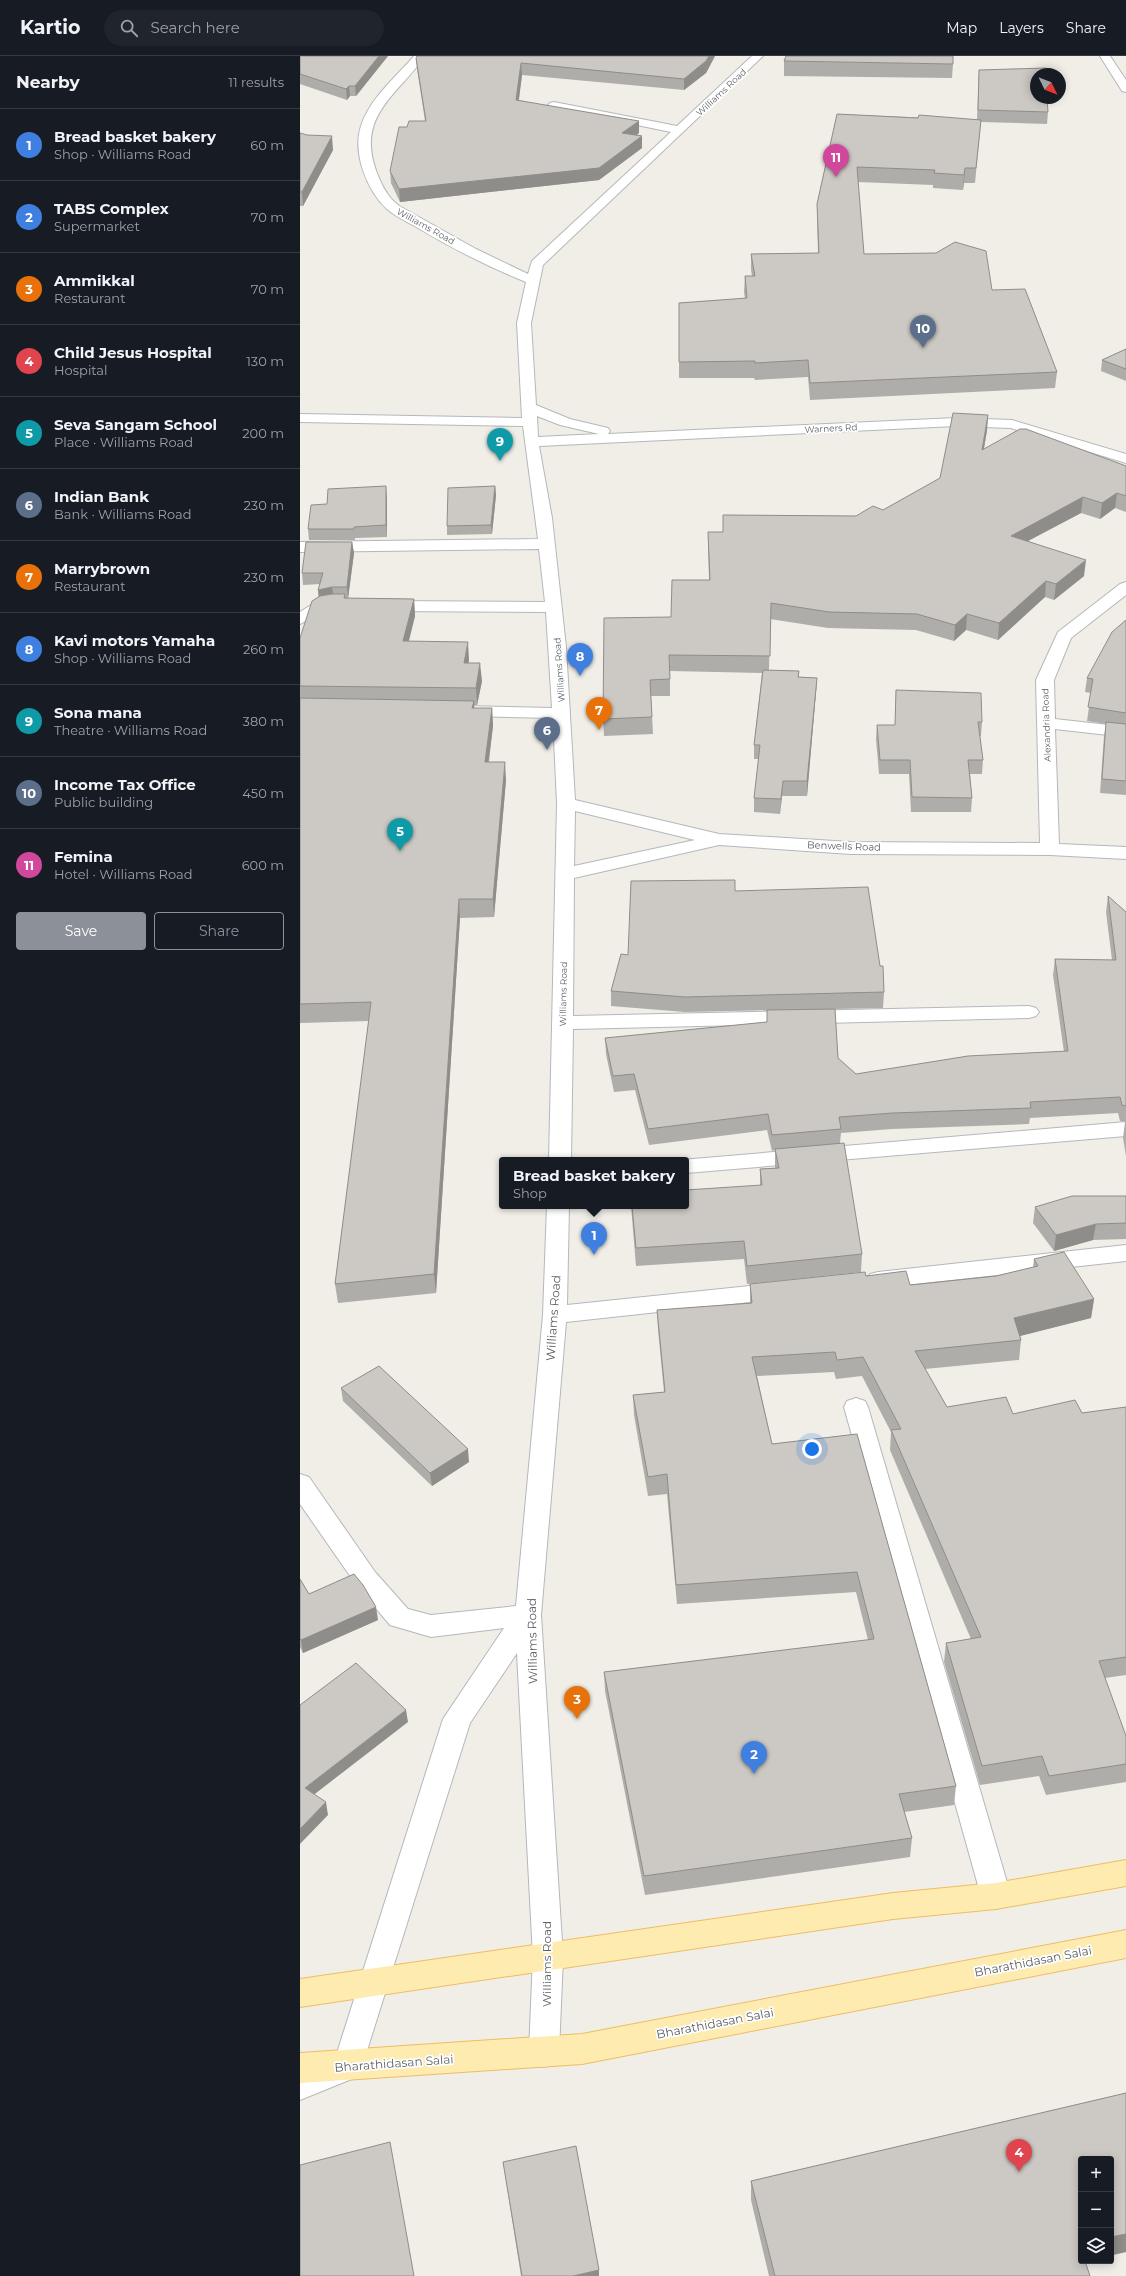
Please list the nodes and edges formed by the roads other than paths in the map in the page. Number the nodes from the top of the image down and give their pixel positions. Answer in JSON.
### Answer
{"nodes":[{"id":1,"x":420,"y":56,"type":"edge"},
{"id":2,"x":758,"y":56,"type":"edge"},
{"id":3,"x":1105,"y":56,"type":"edge"},
{"id":4,"x":1126,"y":89,"type":"edge"},
{"id":5,"x":554,"y":105,"type":"edge"},
{"id":6,"x":680,"y":130,"type":"junction"},
{"id":7,"x":533,"y":280,"type":"junction"},
{"id":8,"x":530,"y":415,"type":"junction"},
{"id":9,"x":300,"y":418,"type":"edge"},
{"id":10,"x":639,"y":437,"type":"junction"},
{"id":11,"x":531,"y":442,"type":"junction"},
{"id":12,"x":1126,"y":459,"type":"edge"},
{"id":13,"x":546,"y":544,"type":"junction"},
{"id":14,"x":300,"y":547,"type":"edge"},
{"id":15,"x":1126,"y":587,"type":"edge"},
{"id":16,"x":553,"y":607,"type":"junction"},
{"id":17,"x":300,"y":619,"type":"edge"},
{"id":18,"x":443,"y":711,"type":"edge"},
{"id":19,"x":562,"y":713,"type":"junction"},
{"id":20,"x":1046,"y":723,"type":"junction"},
{"id":21,"x":1126,"y":732,"type":"edge"},
{"id":22,"x":566,"y":803,"type":"junction"},
{"id":23,"x":719,"y":840,"type":"junction"},
{"id":24,"x":1050,"y":849,"type":"junction"},
{"id":25,"x":1126,"y":853,"type":"edge"},
{"id":26,"x":565,"y":874,"type":"junction"},
{"id":27,"x":1029,"y":1012,"type":"dead end"},
{"id":28,"x":562,"y":1023,"type":"junction"},
{"id":29,"x":1126,"y":1129,"type":"edge"},
{"id":30,"x":560,"y":1157,"type":"edge"},
{"id":31,"x":689,"y":1166,"type":"edge"},
{"id":32,"x":558,"y":1209,"type":"edge"},
{"id":33,"x":1126,"y":1254,"type":"edge"},
{"id":34,"x":856,"y":1282,"type":"edge"},
{"id":35,"x":801,"y":1288,"type":"edge"},
{"id":36,"x":555,"y":1315,"type":"junction"},
{"id":37,"x":856,"y":1407,"type":"dead end"},
{"id":38,"x":300,"y":1484,"type":"edge"},
{"id":39,"x":528,"y":1615,"type":"junction"},
{"id":40,"x":1126,"y":1873,"type":"edge"},
{"id":41,"x":996,"y":1896,"type":"junction"},
{"id":42,"x":1126,"y":1944,"type":"edge"},
{"id":43,"x":548,"y":1957,"type":"junction"},
{"id":44,"x":376,"y":1983,"type":"junction"},
{"id":45,"x":300,"y":1993,"type":"edge"},
{"id":46,"x":544,"y":2052,"type":"junction"},
{"id":47,"x":348,"y":2066,"type":"junction"},
{"id":48,"x":300,"y":2068,"type":"edge"},
{"id":49,"x":300,"y":2084,"type":"edge"}],
"edges":[{"from":1,"to":7,"type":"street","name":"Williams Road"},
{"from":2,"to":6,"type":"street","name":"Williams Road"},
{"from":3,"to":4,"type":"street"},
{"from":5,"to":6,"type":"street"},
{"from":6,"to":7,"type":"street","name":"Williams Road"},
{"from":7,"to":8,"type":"street","name":"Williams Road"},
{"from":8,"to":9,"type":"street"},
{"from":8,"to":10,"type":"street"},
{"from":8,"to":11,"type":"street","name":"Williams Road"},
{"from":10,"to":11,"type":"street","name":"Warners Rd"},
{"from":10,"to":12,"type":"street","name":"Warners Rd"},
{"from":11,"to":13,"type":"street","name":"Williams Road"},
{"from":13,"to":14,"type":"street"},
{"from":13,"to":16,"type":"street","name":"Williams Road"},
{"from":15,"to":20,"type":"street","name":"Alexandria Road"},
{"from":16,"to":17,"type":"street"},
{"from":16,"to":19,"type":"street","name":"Williams Road"},
{"from":18,"to":19,"type":"street"},
{"from":19,"to":22,"type":"street","name":"Williams Road"},
{"from":20,"to":21,"type":"street"},
{"from":20,"to":24,"type":"street","name":"Alexandria Road"},
{"from":22,"to":23,"type":"street","name":"Benwells Road"},
{"from":22,"to":26,"type":"street","name":"Williams Road"},
{"from":23,"to":24,"type":"street","name":"Benwells Road"},
{"from":23,"to":26,"type":"street"},
{"from":24,"to":25,"type":"street","name":"Benwells Road"},
{"from":26,"to":28,"type":"street","name":"Williams Road"},
{"from":27,"to":28,"type":"street"},
{"from":28,"to":30,"type":"street","name":"Williams Road"},
{"from":29,"to":31,"type":"street"},
{"from":32,"to":36,"type":"street","name":"Williams Road"},
{"from":33,"to":34,"type":"street"},
{"from":35,"to":36,"type":"street"},
{"from":36,"to":39,"type":"street","name":"Williams Road"},
{"from":37,"to":41,"type":"street"},
{"from":38,"to":39,"type":"street"},
{"from":39,"to":43,"type":"street","name":"Williams Road"},
{"from":39,"to":44,"type":"street"},
{"from":40,"to":41,"type":"main road"},
{"from":41,"to":43,"type":"main road"},
{"from":42,"to":46,"type":"main road","name":"Bharathidasan Salai"},
{"from":43,"to":44,"type":"main road"},
{"from":43,"to":46,"type":"street","name":"Williams Road"},
{"from":44,"to":45,"type":"main road"},
{"from":44,"to":47,"type":"street"},
{"from":46,"to":47,"type":"main road","name":"Bharathidasan Salai"},
{"from":47,"to":48,"type":"main road","name":"Bharathidasan Salai"},
{"from":47,"to":49,"type":"street"}]}
